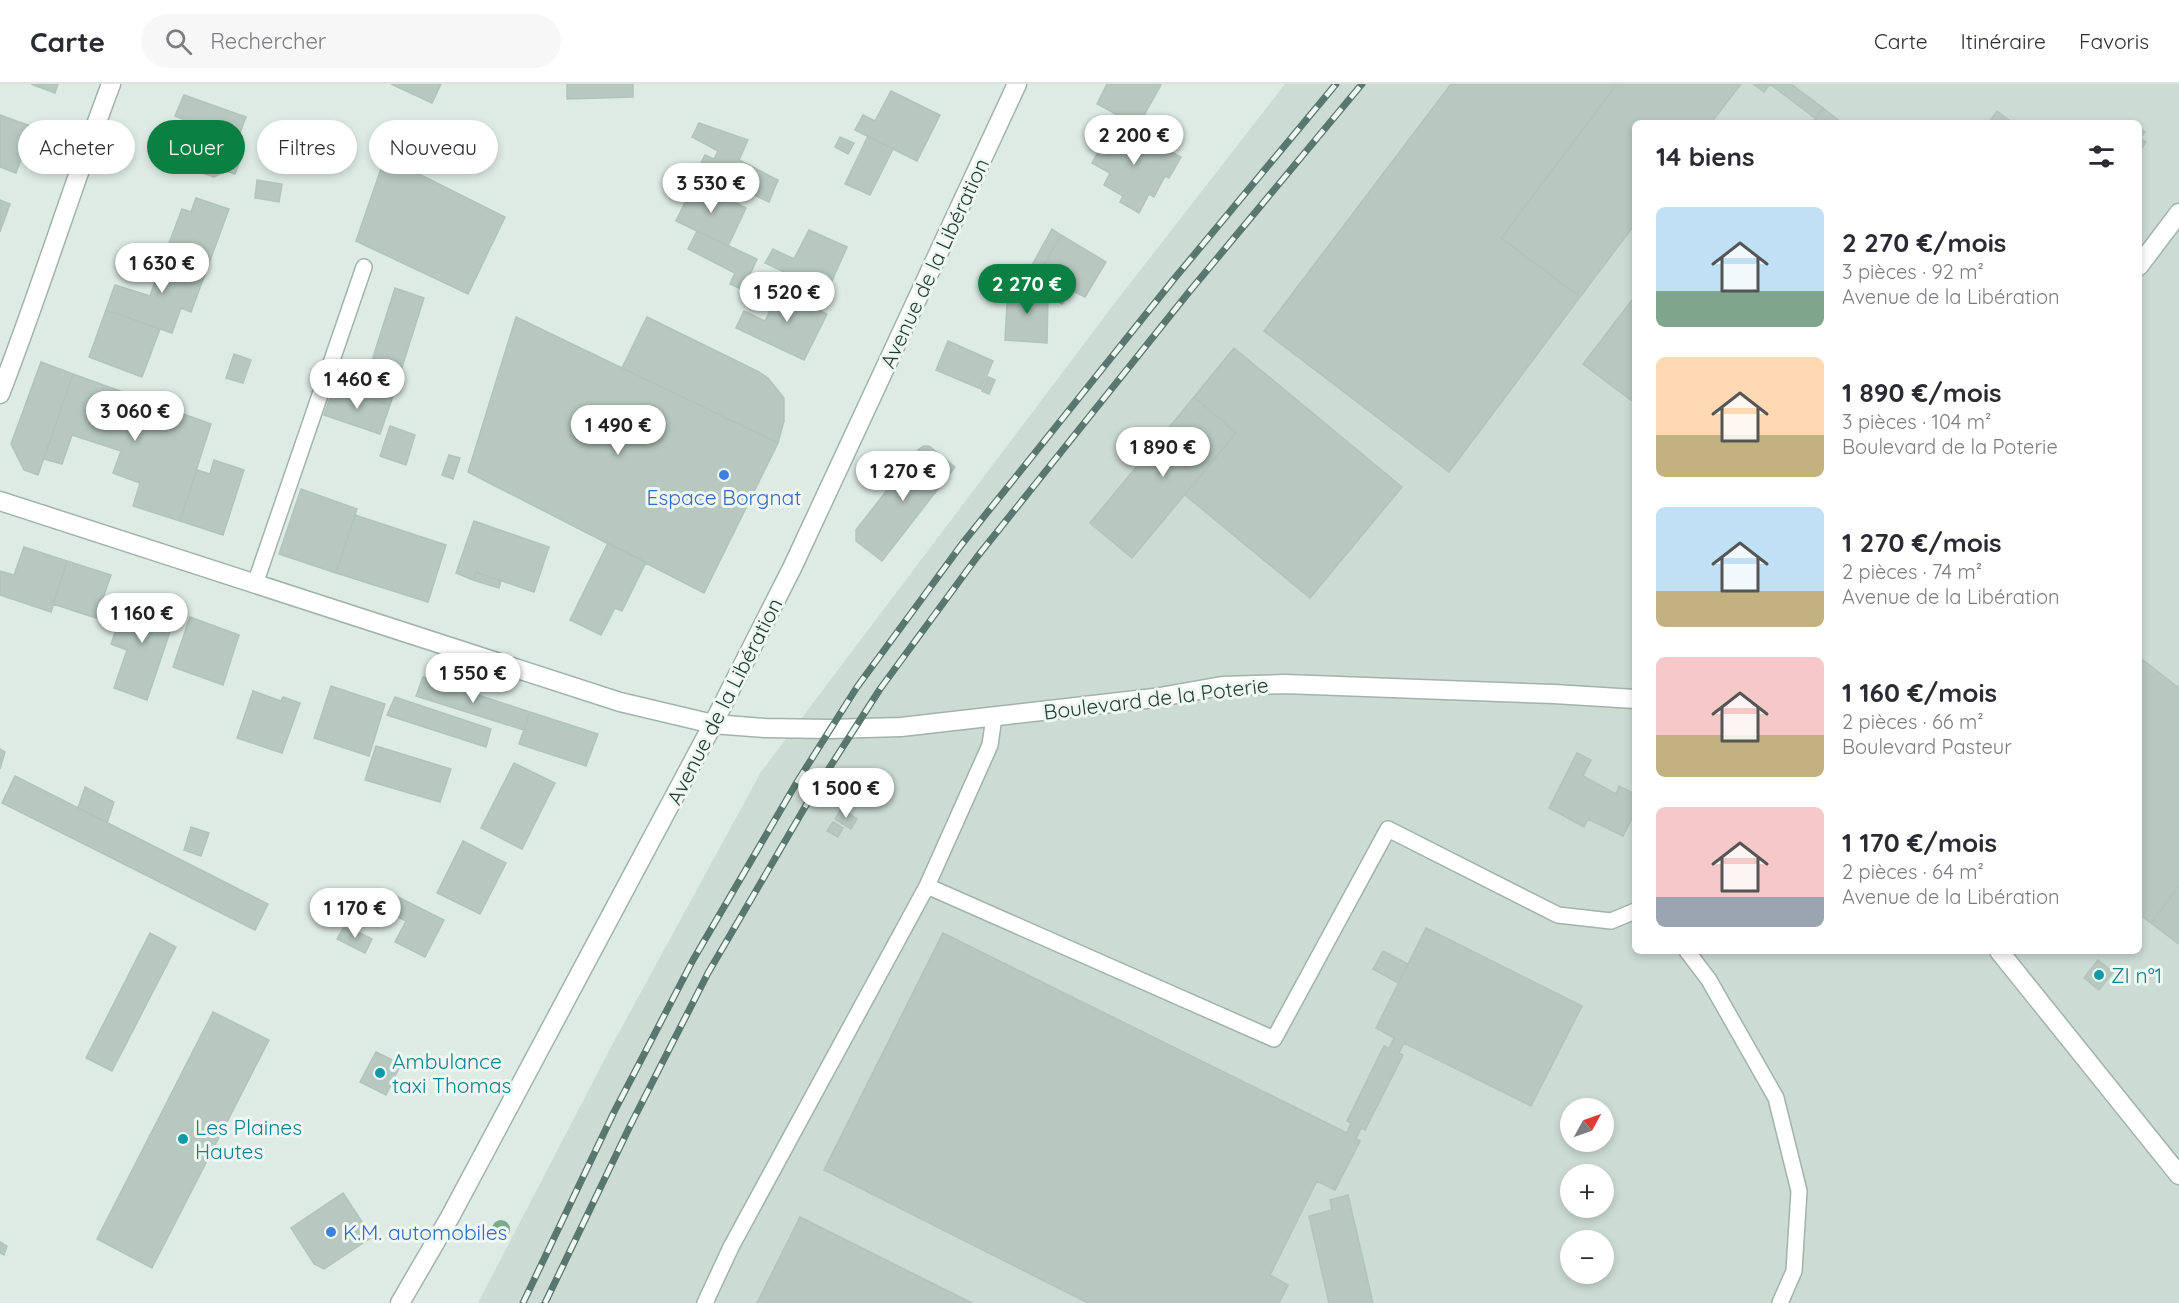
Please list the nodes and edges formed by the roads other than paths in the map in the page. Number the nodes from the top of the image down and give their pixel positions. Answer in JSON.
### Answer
{"nodes":[{"id":1,"x":111,"y":84,"type":"edge"},
{"id":2,"x":1017,"y":84,"type":"edge"},
{"id":3,"x":2179,"y":213,"type":"edge"},
{"id":4,"x":2142,"y":262,"type":"edge"},
{"id":5,"x":364,"y":267,"type":"dead end"},
{"id":6,"x":0,"y":394,"type":"edge"},
{"id":7,"x":0,"y":501,"type":"edge"},
{"id":8,"x":255,"y":584,"type":"junction"},
{"id":9,"x":1632,"y":699,"type":"edge"},
{"id":10,"x":994,"y":717,"type":"junction"},
{"id":11,"x":713,"y":724,"type":"junction"},
{"id":12,"x":927,"y":886,"type":"junction"},
{"id":13,"x":1632,"y":911,"type":"edge"},
{"id":14,"x":1689,"y":954,"type":"edge"},
{"id":15,"x":2001,"y":954,"type":"edge"},
{"id":16,"x":2179,"y":1175,"type":"edge"},
{"id":17,"x":1786,"y":1301,"type":"edge"},
{"id":18,"x":400,"y":1303,"type":"edge"},
{"id":19,"x":705,"y":1303,"type":"edge"}],
"edges":[{"from":1,"to":6,"type":"street"},
{"from":2,"to":11,"type":"street","name":"Avenue de la Libération"},
{"from":3,"to":4,"type":"street"},
{"from":5,"to":8,"type":"lane"},
{"from":7,"to":8,"type":"street","name":"Boulevard de la Poterie"},
{"from":8,"to":11,"type":"street","name":"Boulevard de la Poterie"},
{"from":9,"to":10,"type":"street","name":"Boulevard de la Poterie"},
{"from":10,"to":11,"type":"street","name":"Boulevard de la Poterie"},
{"from":10,"to":12,"type":"lane"},
{"from":11,"to":18,"type":"street","name":"Avenue de la Libération"},
{"from":12,"to":13,"type":"lane"},
{"from":12,"to":19,"type":"lane"},
{"from":14,"to":17,"type":"lane"},
{"from":15,"to":16,"type":"street"}]}
